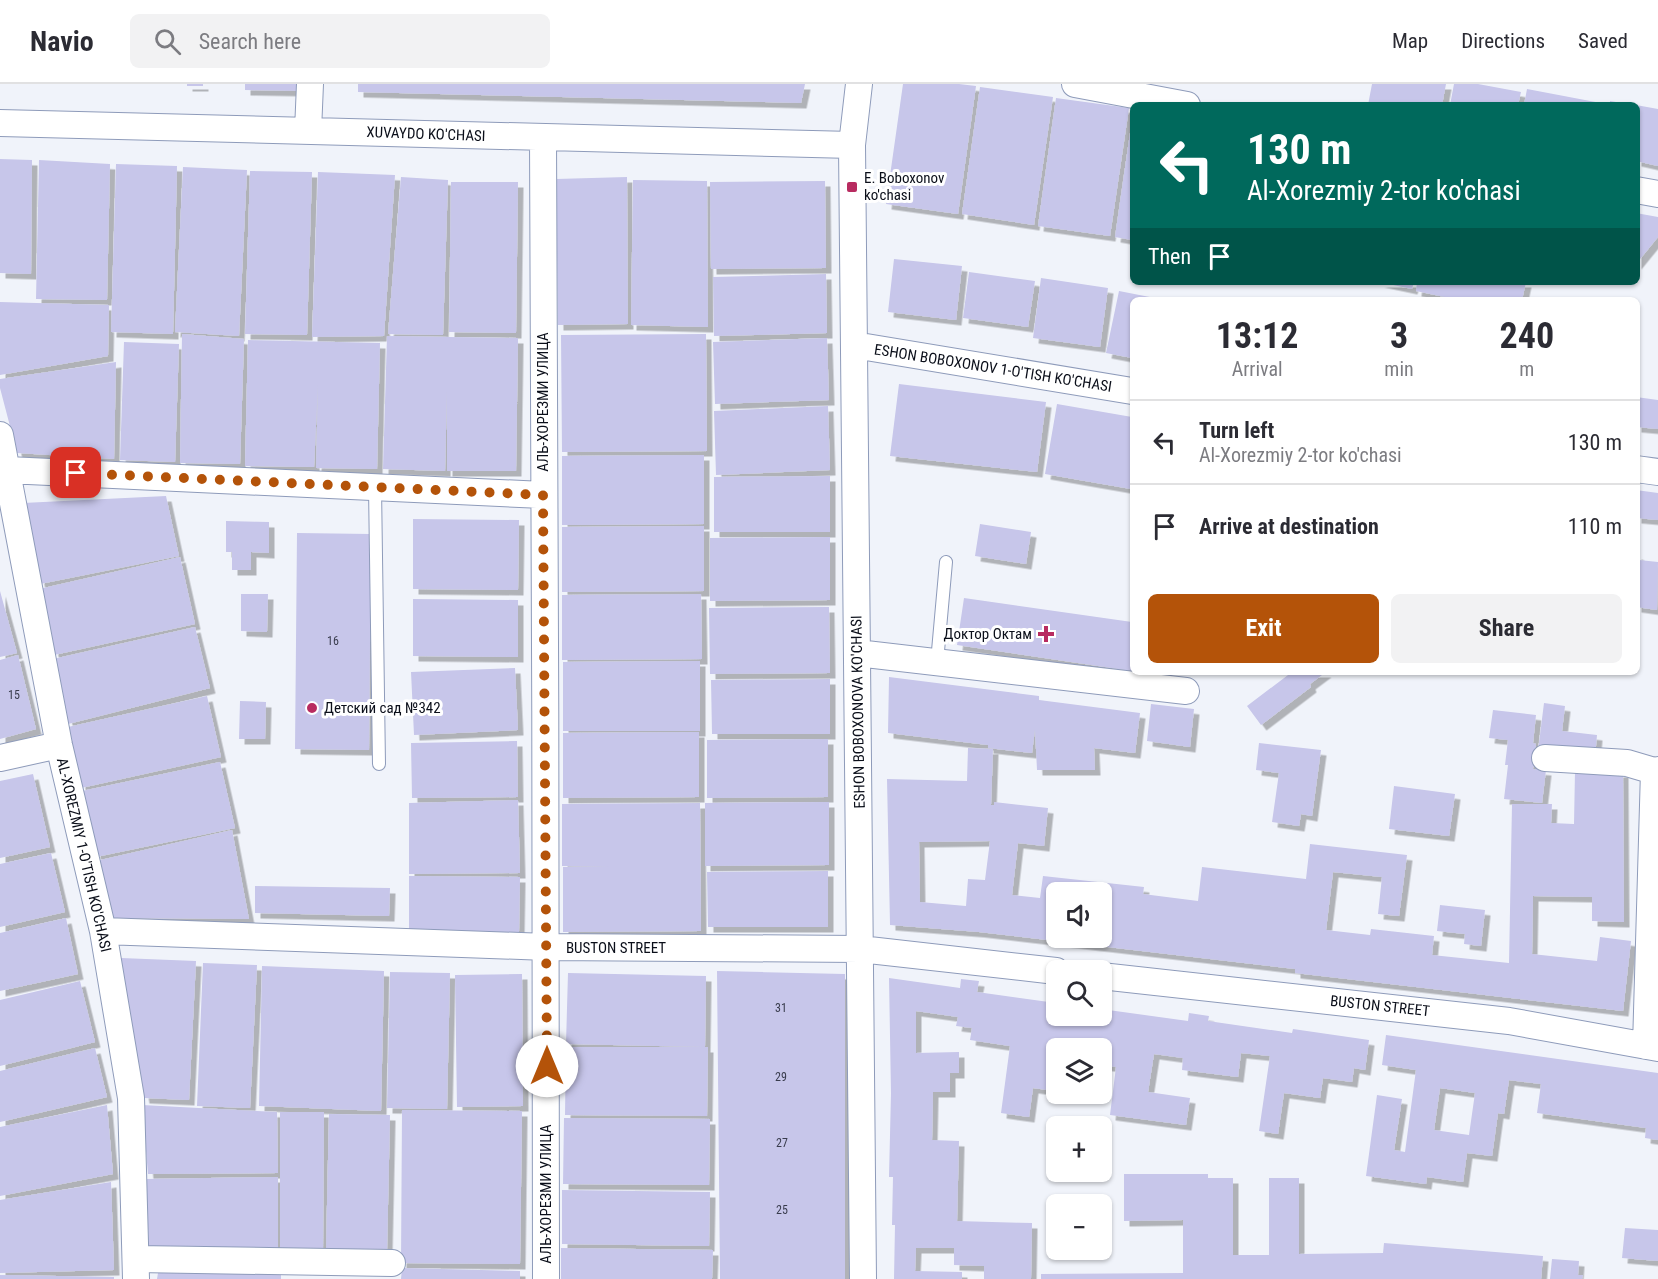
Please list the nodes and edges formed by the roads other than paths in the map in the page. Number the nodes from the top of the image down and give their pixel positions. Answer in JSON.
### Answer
{"nodes":[{"id":1,"x":310,"y":84,"type":"edge"},
{"id":2,"x":859,"y":84,"type":"edge"},
{"id":3,"x":1075,"y":84,"type":"edge"},
{"id":4,"x":1171,"y":102,"type":"edge"},
{"id":5,"x":0,"y":123,"type":"edge"},
{"id":6,"x":308,"y":131,"type":"junction"},
{"id":7,"x":543,"y":137,"type":"junction"},
{"id":8,"x":852,"y":145,"type":"junction"},
{"id":9,"x":1640,"y":191,"type":"edge"},
{"id":10,"x":1658,"y":194,"type":"edge"},
{"id":11,"x":854,"y":345,"type":"junction"},
{"id":12,"x":1130,"y":391,"type":"edge"},
{"id":13,"x":0,"y":435,"type":"edge"},
{"id":14,"x":7,"y":470,"type":"junction"},
{"id":15,"x":1640,"y":470,"type":"edge"},
{"id":16,"x":1658,"y":472,"type":"edge"},
{"id":17,"x":375,"y":487,"type":"junction"},
{"id":18,"x":543,"y":495,"type":"junction"},
{"id":19,"x":946,"y":562,"type":"dead end"},
{"id":20,"x":857,"y":652,"type":"junction"},
{"id":21,"x":937,"y":662,"type":"junction"},
{"id":22,"x":1186,"y":691,"type":"dead end"},
{"id":23,"x":59,"y":745,"type":"junction"},
{"id":24,"x":0,"y":758,"type":"edge"},
{"id":25,"x":1545,"y":758,"type":"dead end"},
{"id":26,"x":379,"y":764,"type":"dead end"},
{"id":27,"x":1656,"y":770,"type":"edge"},
{"id":28,"x":103,"y":931,"type":"junction"},
{"id":29,"x":547,"y":947,"type":"junction"},
{"id":30,"x":860,"y":949,"type":"junction"},
{"id":31,"x":1046,"y":970,"type":"edge"},
{"id":32,"x":1112,"y":977,"type":"edge"},
{"id":33,"x":1652,"y":1047,"type":"edge"},
{"id":34,"x":392,"y":1263,"type":"dead end"},
{"id":35,"x":136,"y":1269,"type":"edge"},
{"id":36,"x":546,"y":1279,"type":"edge"},
{"id":37,"x":863,"y":1279,"type":"edge"}],
"edges":[{"from":1,"to":6,"type":"street"},
{"from":2,"to":8,"type":"street","name":"ESHON BOBOXONOVA KO'CHASI"},
{"from":3,"to":4,"type":"street"},
{"from":5,"to":6,"type":"street","name":"XUVAYDO KO'CHASI"},
{"from":6,"to":7,"type":"street","name":"XUVAYDO KO'CHASI"},
{"from":7,"to":8,"type":"street","name":"XUVAYDO KO'CHASI"},
{"from":7,"to":18,"type":"street","name":"АЛЬ-ХОРЕЗМИ УЛИЦА"},
{"from":8,"to":11,"type":"street","name":"ESHON BOBOXONOVA KO'CHASI"},
{"from":9,"to":10,"type":"street"},
{"from":11,"to":12,"type":"street","name":"ESHON BOBOXONOV 1-O'TISH KO'CHASI"},
{"from":11,"to":20,"type":"street","name":"ESHON BOBOXONOVA KO'CHASI"},
{"from":13,"to":14,"type":"street","name":"AL-XOREZMIY 1-O'TISH KO'CHASI"},
{"from":14,"to":17,"type":"street"},
{"from":14,"to":23,"type":"street","name":"AL-XOREZMIY 1-O'TISH KO'CHASI"},
{"from":15,"to":16,"type":"street"},
{"from":17,"to":18,"type":"street"},
{"from":17,"to":26,"type":"lane"},
{"from":18,"to":29,"type":"street","name":"АЛЬ-ХОРЕЗМИ УЛИЦА"},
{"from":19,"to":21,"type":"lane"},
{"from":20,"to":21,"type":"street"},
{"from":20,"to":30,"type":"street","name":"ESHON BOBOXONOVA KO'CHASI"},
{"from":21,"to":22,"type":"street"},
{"from":23,"to":24,"type":"street"},
{"from":23,"to":28,"type":"street","name":"AL-XOREZMIY 1-O'TISH KO'CHASI"},
{"from":25,"to":27,"type":"street"},
{"from":27,"to":33,"type":"street"},
{"from":28,"to":29,"type":"street","name":"BUSTON STREET"},
{"from":28,"to":35,"type":"street","name":"AL-XOREZMIY 1-O'TISH KO'CHASI"},
{"from":29,"to":30,"type":"street","name":"BUSTON STREET"},
{"from":29,"to":36,"type":"street","name":"АЛЬ-ХОРЕЗМИ УЛИЦА"},
{"from":30,"to":31,"type":"street","name":"BUSTON STREET"},
{"from":30,"to":37,"type":"street","name":"ESHON BOBOXONOVA KO'CHASI"},
{"from":32,"to":33,"type":"street","name":"BUSTON STREET"},
{"from":34,"to":35,"type":"street"}]}
